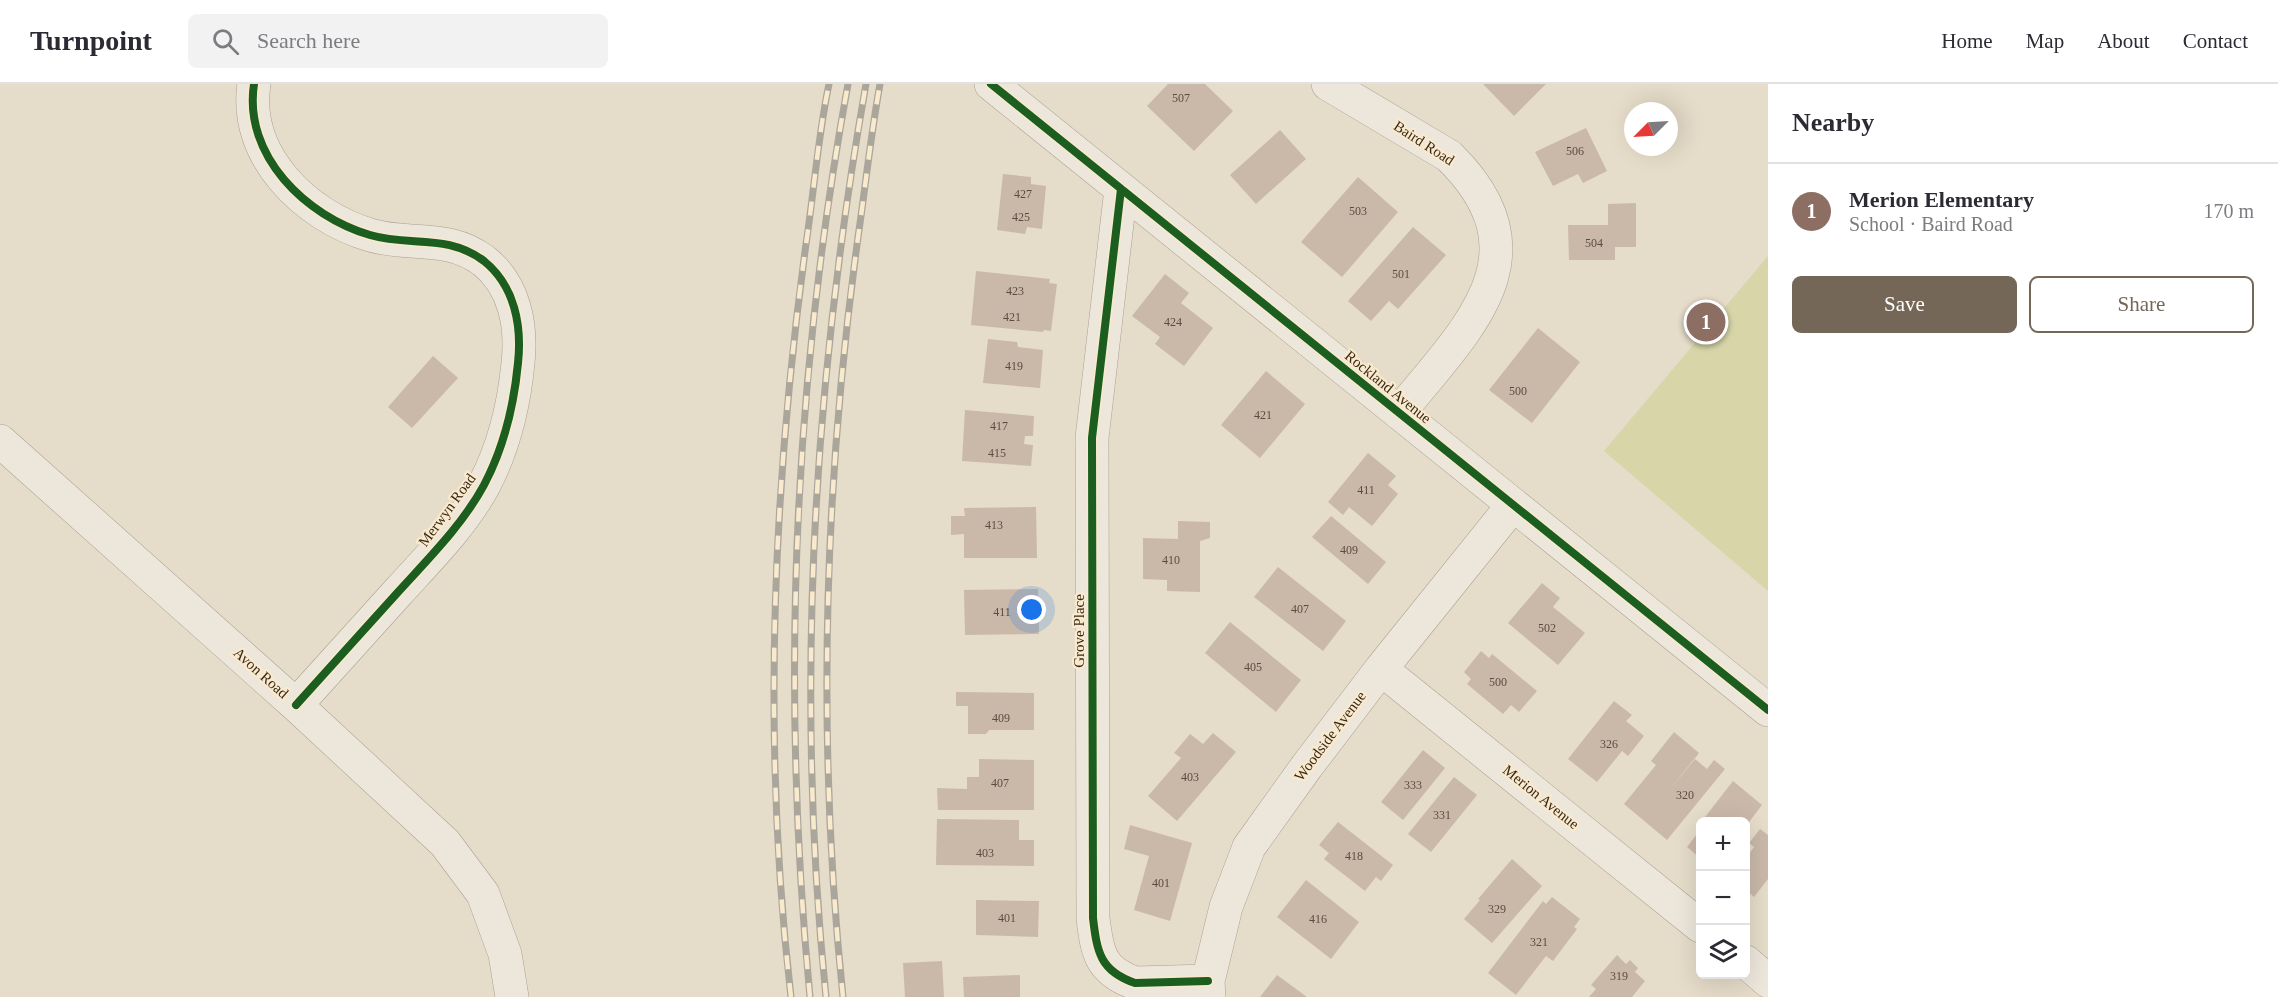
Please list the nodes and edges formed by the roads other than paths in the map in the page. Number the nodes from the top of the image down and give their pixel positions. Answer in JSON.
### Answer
{"nodes":[{"id":1,"x":254,"y":84,"type":"edge"},
{"id":2,"x":991,"y":84,"type":"edge"},
{"id":3,"x":1328,"y":84,"type":"edge"},
{"id":4,"x":1121,"y":189,"type":"junction"},
{"id":5,"x":1399,"y":413,"type":"junction"},
{"id":6,"x":0,"y":441,"type":"edge"},
{"id":7,"x":1513,"y":505,"type":"junction"},
{"id":8,"x":1381,"y":669,"type":"junction"},
{"id":9,"x":296,"y":705,"type":"junction"},
{"id":10,"x":1768,"y":710,"type":"edge"},
{"id":11,"x":1700,"y":925,"type":"edge"},
{"id":12,"x":1750,"y":965,"type":"edge"},
{"id":13,"x":1768,"y":981,"type":"edge"},
{"id":14,"x":1209,"y":989,"type":"edge"},
{"id":15,"x":512,"y":997,"type":"edge"}],
"edges":[{"from":1,"to":9,"type":"street","name":"Merwyn Road"},
{"from":2,"to":4,"type":"street","name":"Rockland Avenue"},
{"from":3,"to":5,"type":"street","name":"Baird Road"},
{"from":4,"to":5,"type":"street","name":"Rockland Avenue"},
{"from":4,"to":14,"type":"street","name":"Grove Place"},
{"from":5,"to":7,"type":"street","name":"Rockland Avenue"},
{"from":6,"to":9,"type":"street","name":"Avon Road"},
{"from":7,"to":8,"type":"street","name":"Woodside Avenue"},
{"from":7,"to":10,"type":"street","name":"Rockland Avenue"},
{"from":8,"to":11,"type":"street","name":"Merion Avenue"},
{"from":8,"to":14,"type":"street","name":"Woodside Avenue"},
{"from":9,"to":15,"type":"street","name":"Avon Road"},
{"from":12,"to":13,"type":"street"}]}
